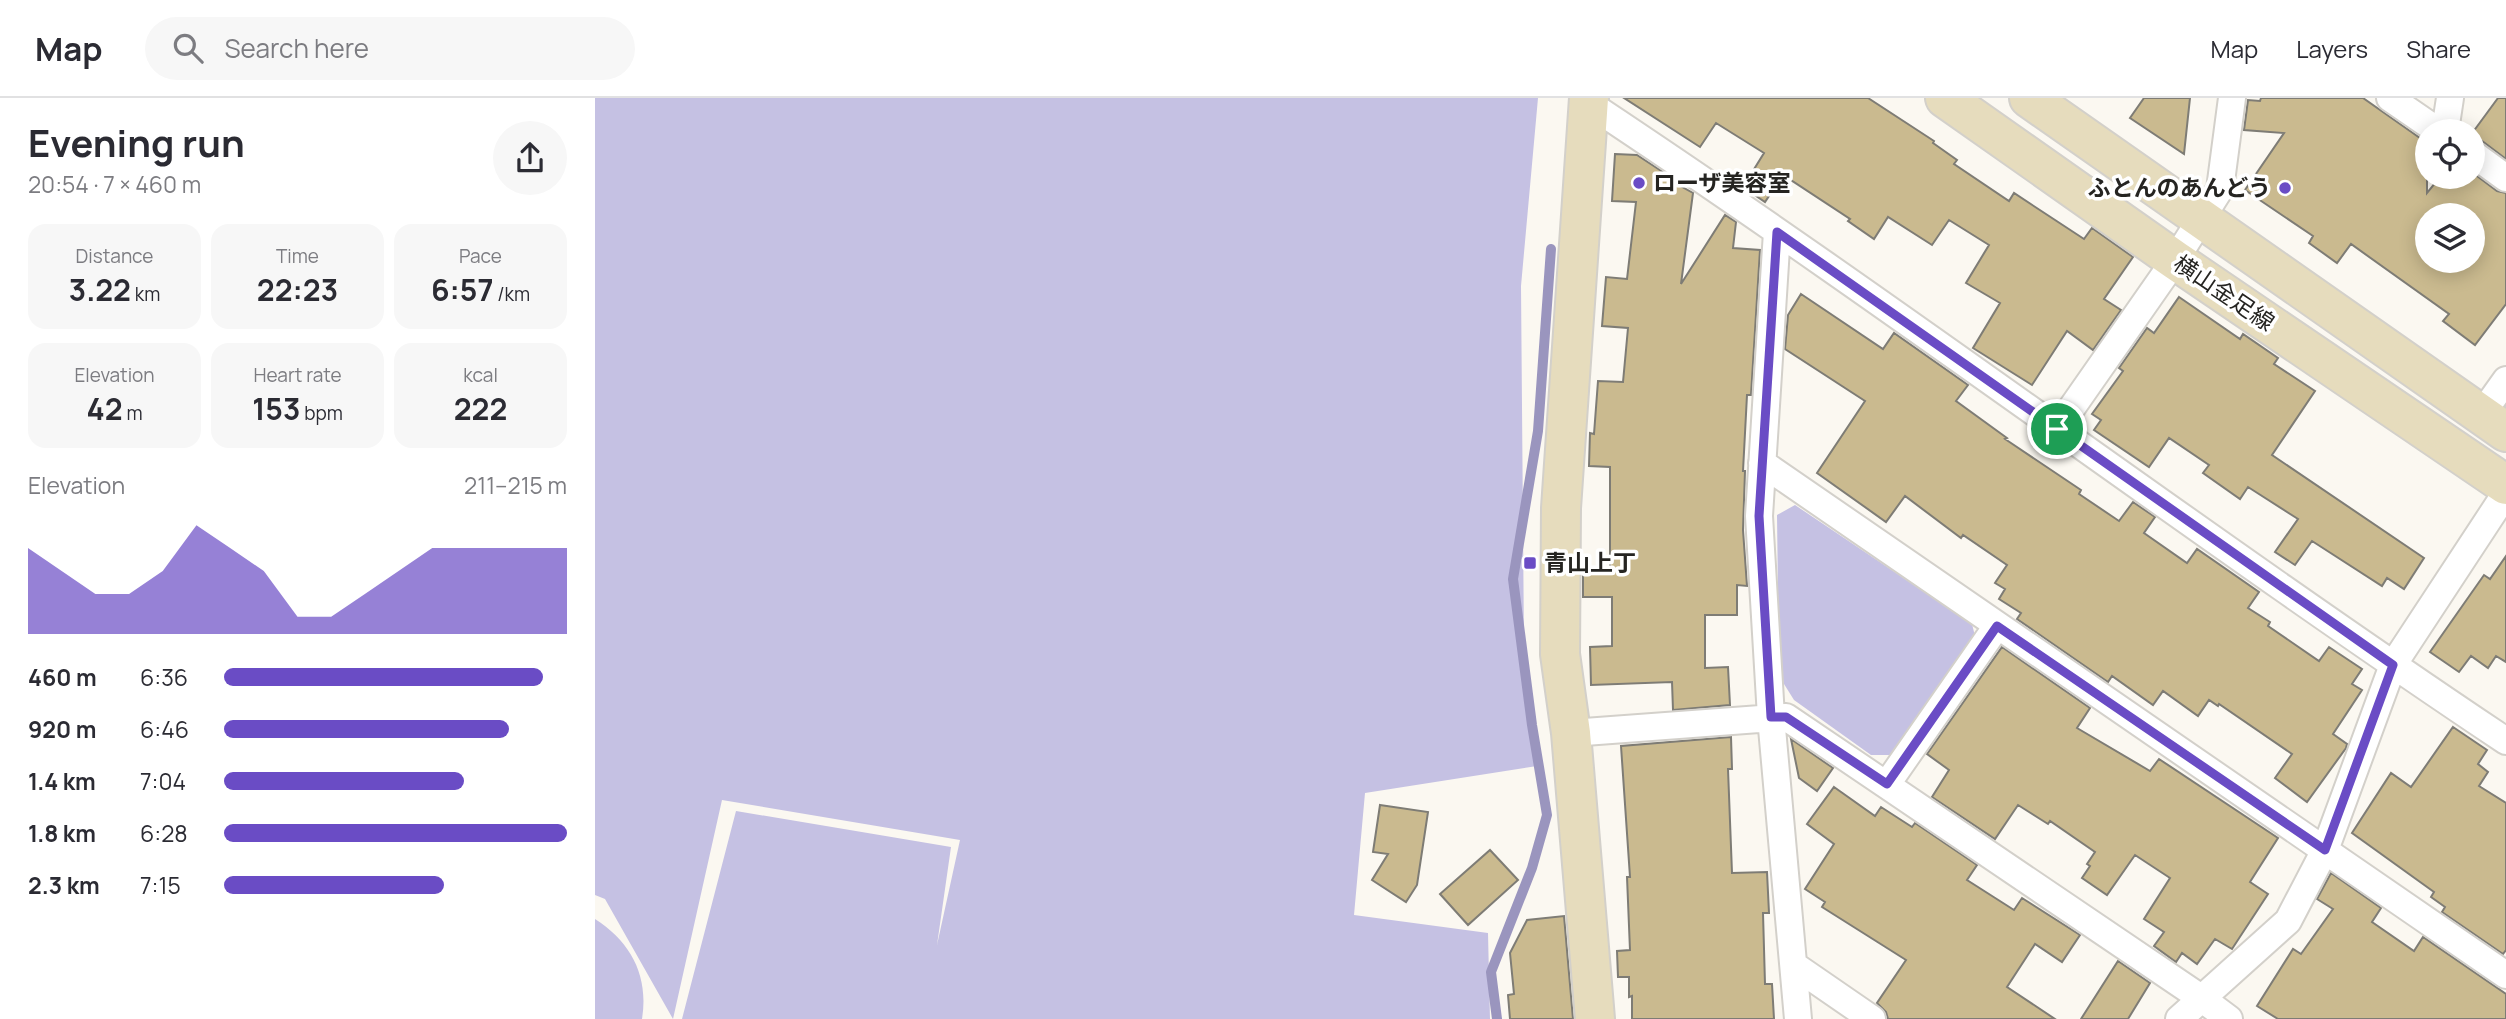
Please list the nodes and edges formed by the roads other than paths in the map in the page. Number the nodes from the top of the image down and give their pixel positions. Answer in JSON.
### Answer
{"nodes":[{"id":1,"x":1945,"y":98,"type":"edge"},
{"id":2,"x":2029,"y":98,"type":"edge"},
{"id":3,"x":2232,"y":98,"type":"edge"},
{"id":4,"x":2390,"y":98,"type":"edge"},
{"id":5,"x":2450,"y":98,"type":"edge"},
{"id":6,"x":1589,"y":100,"type":"edge"},
{"id":7,"x":2421,"y":119,"type":"edge"},
{"id":8,"x":2447,"y":119,"type":"edge"},
{"id":9,"x":2485,"y":162,"type":"edge"},
{"id":10,"x":2506,"y":177,"type":"edge"},
{"id":11,"x":2201,"y":219,"type":"junction"},
{"id":12,"x":1777,"y":232,"type":"junction"},
{"id":13,"x":2175,"y":260,"type":"junction"},
{"id":14,"x":2506,"y":380,"type":"edge"},
{"id":15,"x":2494,"y":423,"type":"edge"},
{"id":16,"x":2057,"y":429,"type":"junction"},
{"id":17,"x":1762,"y":463,"type":"junction"},
{"id":18,"x":2506,"y":485,"type":"edge"},
{"id":19,"x":2506,"y":493,"type":"edge"},
{"id":20,"x":1997,"y":626,"type":"junction"},
{"id":21,"x":2393,"y":665,"type":"junction"},
{"id":22,"x":1771,"y":717,"type":"junction"},
{"id":23,"x":1571,"y":733,"type":"junction"},
{"id":24,"x":2506,"y":741,"type":"edge"},
{"id":25,"x":1887,"y":784,"type":"junction"},
{"id":26,"x":2325,"y":850,"type":"junction"},
{"id":27,"x":1795,"y":966,"type":"junction"},
{"id":28,"x":2506,"y":975,"type":"edge"},
{"id":29,"x":2201,"y":998,"type":"junction"},
{"id":30,"x":1595,"y":1019,"type":"edge"},
{"id":31,"x":1798,"y":1019,"type":"edge"},
{"id":32,"x":1872,"y":1019,"type":"edge"},
{"id":33,"x":2179,"y":1019,"type":"edge"},
{"id":34,"x":2229,"y":1019,"type":"edge"}],
"edges":[{"from":1,"to":13,"type":"street","name":"横山金足線"},
{"from":2,"to":11,"type":"street","name":"横山金足線"},
{"from":3,"to":11,"type":"street"},
{"from":4,"to":7,"type":"street"},
{"from":5,"to":8,"type":"street"},
{"from":6,"to":12,"type":"street"},
{"from":6,"to":23,"type":"street"},
{"from":9,"to":10,"type":"street"},
{"from":11,"to":13,"type":"street"},
{"from":11,"to":15,"type":"street","name":"横山金足線"},
{"from":12,"to":16,"type":"street"},
{"from":12,"to":17,"type":"street"},
{"from":13,"to":16,"type":"street"},
{"from":13,"to":18,"type":"street","name":"横山金足線"},
{"from":14,"to":15,"type":"street"},
{"from":16,"to":21,"type":"street"},
{"from":17,"to":20,"type":"street"},
{"from":17,"to":22,"type":"street"},
{"from":19,"to":21,"type":"street"},
{"from":20,"to":25,"type":"street"},
{"from":20,"to":26,"type":"street"},
{"from":21,"to":24,"type":"street"},
{"from":21,"to":26,"type":"street"},
{"from":22,"to":23,"type":"street"},
{"from":22,"to":25,"type":"street"},
{"from":22,"to":27,"type":"street"},
{"from":23,"to":30,"type":"street"},
{"from":25,"to":29,"type":"street"},
{"from":26,"to":28,"type":"street"},
{"from":26,"to":29,"type":"street"},
{"from":27,"to":31,"type":"street"},
{"from":27,"to":32,"type":"street"},
{"from":29,"to":33,"type":"street"},
{"from":29,"to":34,"type":"street"}]}
